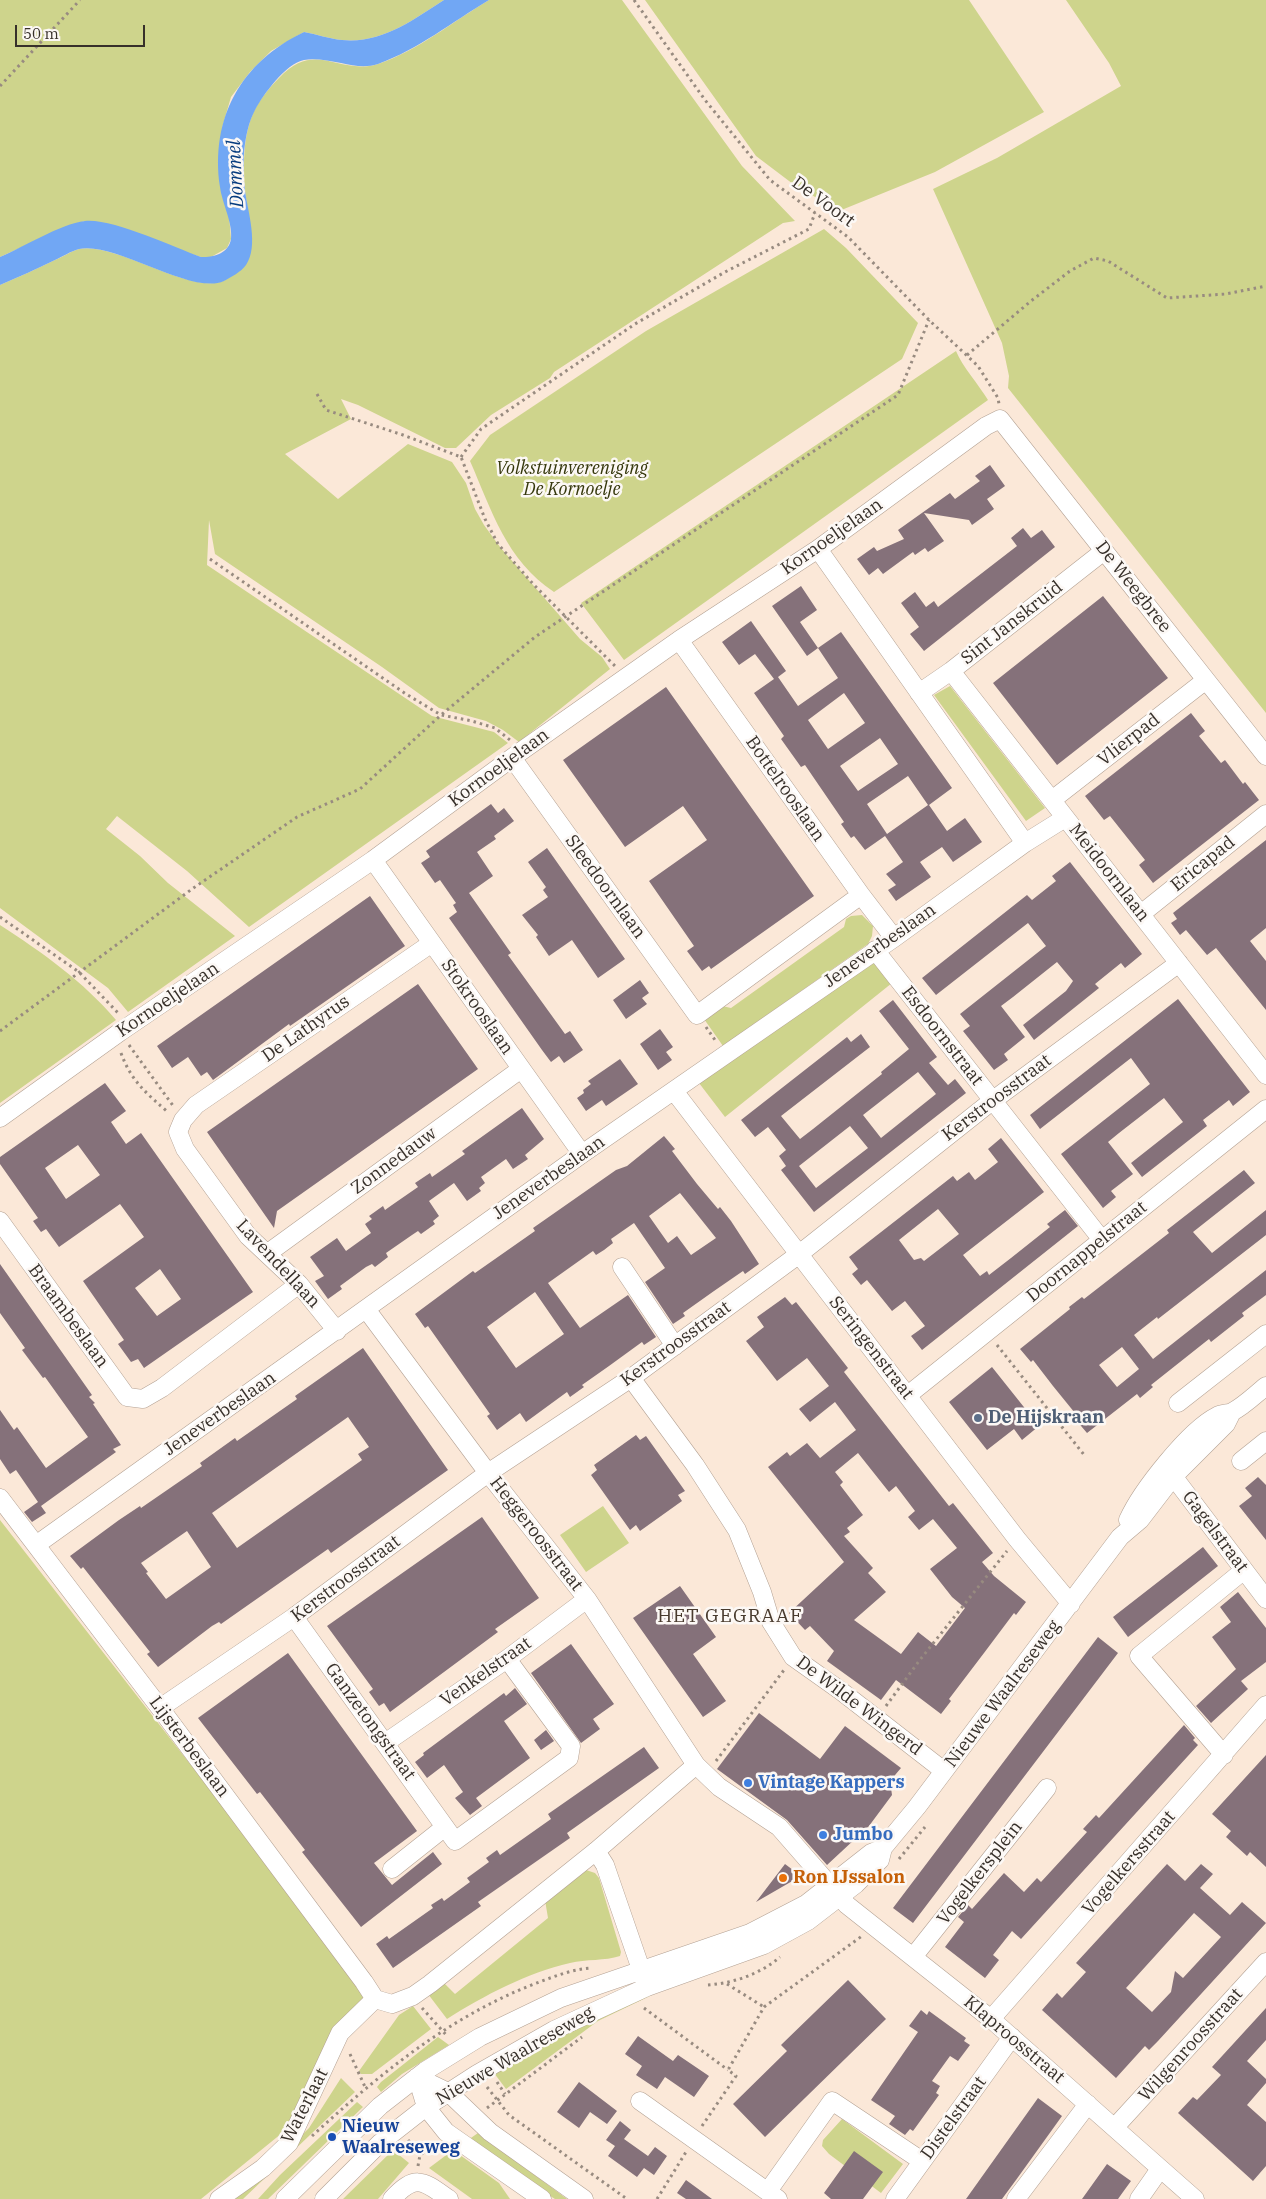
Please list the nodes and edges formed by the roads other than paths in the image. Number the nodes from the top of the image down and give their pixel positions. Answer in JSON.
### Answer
{"nodes":[{"id":1,"x":1000,"y":419,"type":"joint"},
{"id":2,"x":818,"y":548,"type":"junction"},
{"id":3,"x":1104,"y":551,"type":"junction"},
{"id":4,"x":679,"y":640,"type":"junction"},
{"id":5,"x":951,"y":671,"type":"junction"},
{"id":6,"x":1206,"y":680,"type":"junction"},
{"id":7,"x":919,"y":693,"type":"junction"},
{"id":8,"x":516,"y":755,"type":"junction"},
{"id":9,"x":1266,"y":756,"type":"edge"},
{"id":10,"x":1052,"y":800,"type":"junction"},
{"id":11,"x":1266,"y":814,"type":"edge"},
{"id":12,"x":1065,"y":818,"type":"junction"},
{"id":13,"x":1025,"y":843,"type":"junction"},
{"id":14,"x":373,"y":860,"type":"junction"},
{"id":15,"x":861,"y":895,"type":"junction"},
{"id":16,"x":1141,"y":914,"type":"junction"},
{"id":17,"x":894,"y":938,"type":"junction"},
{"id":18,"x":432,"y":943,"type":"junction"},
{"id":19,"x":875,"y":950,"type":"junction"},
{"id":20,"x":1179,"y":963,"type":"junction"},
{"id":21,"x":521,"y":1068,"type":"junction"},
{"id":22,"x":1266,"y":1075,"type":"edge"},
{"id":23,"x":674,"y":1091,"type":"junction"},
{"id":24,"x":992,"y":1101,"type":"junction"},
{"id":25,"x":1266,"y":1109,"type":"edge"},
{"id":26,"x":0,"y":1118,"type":"edge"},
{"id":27,"x":183,"y":1120,"type":"joint"},
{"id":28,"x":582,"y":1154,"type":"junction"},
{"id":29,"x":0,"y":1221,"type":"edge"},
{"id":30,"x":1102,"y":1240,"type":"junction"},
{"id":31,"x":268,"y":1253,"type":"junction"},
{"id":32,"x":798,"y":1255,"type":"junction"},
{"id":33,"x":622,"y":1267,"type":"dead end"},
{"id":34,"x":299,"y":1284,"type":"junction"},
{"id":35,"x":366,"y":1309,"type":"junction"},
{"id":36,"x":337,"y":1331,"type":"junction"},
{"id":37,"x":1266,"y":1334,"type":"edge"},
{"id":38,"x":674,"y":1346,"type":"junction"},
{"id":39,"x":631,"y":1378,"type":"junction"},
{"id":40,"x":1266,"y":1386,"type":"edge"},
{"id":41,"x":908,"y":1395,"type":"junction"},
{"id":42,"x":1178,"y":1404,"type":"dead end"},
{"id":43,"x":1266,"y":1442,"type":"edge"},
{"id":44,"x":1240,"y":1461,"type":"dead end"},
{"id":45,"x":1168,"y":1472,"type":"junction"},
{"id":46,"x":488,"y":1473,"type":"junction"},
{"id":47,"x":0,"y":1498,"type":"edge"},
{"id":48,"x":36,"y":1545,"type":"junction"},
{"id":49,"x":1243,"y":1570,"type":"junction"},
{"id":50,"x":587,"y":1599,"type":"junction"},
{"id":51,"x":1266,"y":1599,"type":"edge"},
{"id":52,"x":1071,"y":1604,"type":"junction"},
{"id":53,"x":294,"y":1618,"type":"junction"},
{"id":54,"x":507,"y":1658,"type":"junction"},
{"id":55,"x":1266,"y":1706,"type":"edge"},
{"id":56,"x":160,"y":1708,"type":"junction"},
{"id":57,"x":384,"y":1743,"type":"junction"},
{"id":58,"x":1224,"y":1755,"type":"junction"},
{"id":59,"x":701,"y":1770,"type":"junction"},
{"id":60,"x":944,"y":1771,"type":"junction"},
{"id":61,"x":1047,"y":1788,"type":"dead end"},
{"id":62,"x":450,"y":1834,"type":"junction"},
{"id":63,"x":596,"y":1851,"type":"junction"},
{"id":64,"x":392,"y":1869,"type":"dead end"},
{"id":65,"x":839,"y":1896,"type":"junction"},
{"id":66,"x":913,"y":1957,"type":"junction"},
{"id":67,"x":1266,"y":1962,"type":"edge"},
{"id":68,"x":641,"y":1969,"type":"junction"},
{"id":69,"x":647,"y":1986,"type":"junction"},
{"id":70,"x":375,"y":1999,"type":"junction"},
{"id":71,"x":991,"y":2019,"type":"junction"},
{"id":72,"x":1012,"y":2037,"type":"junction"},
{"id":73,"x":417,"y":2077,"type":"junction"},
{"id":74,"x":448,"y":2092,"type":"junction"},
{"id":75,"x":640,"y":2101,"type":"dead end"},
{"id":76,"x":1088,"y":2104,"type":"junction"},
{"id":77,"x":426,"y":2107,"type":"junction"},
{"id":78,"x":1115,"y":2128,"type":"junction"},
{"id":79,"x":922,"y":2161,"type":"junction"},
{"id":80,"x":1160,"y":2169,"type":"junction"},
{"id":81,"x":773,"y":2195,"type":"edge"},
{"id":82,"x":445,"y":2196,"type":"edge"},
{"id":83,"x":900,"y":2198,"type":"edge"},
{"id":84,"x":219,"y":2199,"type":"edge"},
{"id":85,"x":285,"y":2199,"type":"edge"},
{"id":86,"x":324,"y":2199,"type":"edge"},
{"id":87,"x":392,"y":2199,"type":"edge"},
{"id":88,"x":542,"y":2199,"type":"edge"},
{"id":89,"x":584,"y":2199,"type":"edge"},
{"id":90,"x":1016,"y":2199,"type":"edge"},
{"id":91,"x":1139,"y":2199,"type":"edge"},
{"id":92,"x":1195,"y":2199,"type":"edge"}],
"edges":[{"from":1,"to":2,"type":"street","name":"Kornoeljelaan"},
{"from":1,"to":3,"type":"street","name":"De Weegbree"},
{"from":2,"to":4,"type":"street","name":"Kornoeljelaan"},
{"from":2,"to":7,"type":"street"},
{"from":3,"to":5,"type":"street","name":"Sint Janskruid"},
{"from":3,"to":6,"type":"street","name":"De Weegbree"},
{"from":4,"to":8,"type":"street","name":"Kornoeljelaan"},
{"from":4,"to":15,"type":"street","name":"Bottelrooslaan"},
{"from":5,"to":7,"type":"street","name":"Sint Janskruid"},
{"from":5,"to":10,"type":"street","name":"Meidoornlaan"},
{"from":6,"to":9,"type":"street","name":"De Weegbree"},
{"from":6,"to":10,"type":"street","name":"Vlierpad"},
{"from":7,"to":13,"type":"street"},
{"from":8,"to":14,"type":"street","name":"Kornoeljelaan"},
{"from":8,"to":15,"type":"street","name":"Sleedoornlaan"},
{"from":10,"to":12,"type":"street","name":"Meidoornlaan"},
{"from":11,"to":16,"type":"street","name":"Ericapad"},
{"from":12,"to":13,"type":"street","name":"Jeneverbeslaan"},
{"from":12,"to":16,"type":"street","name":"Meidoornlaan"},
{"from":13,"to":17,"type":"street","name":"Jeneverbeslaan"},
{"from":14,"to":18,"type":"street","name":"Stokrooslaan"},
{"from":14,"to":26,"type":"street","name":"Kornoeljelaan"},
{"from":15,"to":17,"type":"street","name":"Bottelrooslaan"},
{"from":16,"to":20,"type":"street","name":"Meidoornlaan"},
{"from":17,"to":19,"type":"street","name":"Jeneverbeslaan"},
{"from":18,"to":21,"type":"street","name":"Stokrooslaan"},
{"from":18,"to":27,"type":"street","name":"De Lathyrus"},
{"from":19,"to":23,"type":"street","name":"Jeneverbeslaan"},
{"from":19,"to":24,"type":"street","name":"Esdoornstraat"},
{"from":20,"to":22,"type":"street","name":"Meidoornlaan"},
{"from":20,"to":24,"type":"street","name":"Kerstroosstraat"},
{"from":21,"to":28,"type":"street","name":"Stokrooslaan"},
{"from":21,"to":31,"type":"street","name":"Zonnedauw"},
{"from":23,"to":28,"type":"street","name":"Jeneverbeslaan"},
{"from":23,"to":32,"type":"street","name":"Seringenstraat"},
{"from":24,"to":30,"type":"street","name":"Esdoornstraat"},
{"from":24,"to":32,"type":"street","name":"Kerstroosstraat"},
{"from":25,"to":30,"type":"street","name":"Doornappelstraat"},
{"from":27,"to":31,"type":"street","name":"Lavendellaan"},
{"from":28,"to":35,"type":"street","name":"Jeneverbeslaan"},
{"from":29,"to":34,"type":"street","name":"Braambeslaan"},
{"from":30,"to":41,"type":"street","name":"Doornappelstraat"},
{"from":31,"to":34,"type":"street","name":"Lavendellaan"},
{"from":32,"to":38,"type":"street","name":"Kerstroosstraat"},
{"from":32,"to":41,"type":"street","name":"Seringenstraat"},
{"from":33,"to":38,"type":"street"},
{"from":34,"to":36,"type":"street","name":"Lavendellaan"},
{"from":35,"to":36,"type":"street","name":"Jeneverbeslaan"},
{"from":35,"to":46,"type":"street","name":"Heggeroosstraat"},
{"from":36,"to":48,"type":"street","name":"Jeneverbeslaan"},
{"from":37,"to":42,"type":"street"},
{"from":38,"to":39,"type":"street","name":"Kerstroosstraat"},
{"from":39,"to":46,"type":"street","name":"Kerstroosstraat"},
{"from":39,"to":60,"type":"street","name":"De Wilde Wingerd"},
{"from":40,"to":45,"type":"street","name":"Nieuwe Waalreseweg"},
{"from":41,"to":52,"type":"street","name":"Seringenstraat"},
{"from":43,"to":44,"type":"street"},
{"from":45,"to":49,"type":"street","name":"Gagelstraat"},
{"from":45,"to":52,"type":"street","name":"Nieuwe Waalreseweg"},
{"from":46,"to":50,"type":"street","name":"Heggeroosstraat"},
{"from":46,"to":53,"type":"street","name":"Kerstroosstraat"},
{"from":47,"to":48,"type":"street","name":"Lijsterbeslaan"},
{"from":48,"to":56,"type":"street","name":"Lijsterbeslaan"},
{"from":49,"to":51,"type":"street","name":"Gagelstraat"},
{"from":49,"to":58,"type":"street"},
{"from":50,"to":54,"type":"street","name":"Venkelstraat"},
{"from":50,"to":59,"type":"street","name":"Heggeroosstraat"},
{"from":52,"to":60,"type":"street","name":"Nieuwe Waalreseweg"},
{"from":53,"to":56,"type":"street","name":"Kerstroosstraat"},
{"from":53,"to":57,"type":"street","name":"Ganzetongstraat"},
{"from":54,"to":57,"type":"street","name":"Venkelstraat"},
{"from":54,"to":62,"type":"street"},
{"from":55,"to":58,"type":"street","name":"Vogelkersstraat"},
{"from":56,"to":70,"type":"street","name":"Lijsterbeslaan"},
{"from":57,"to":62,"type":"street","name":"Ganzetongstraat"},
{"from":58,"to":71,"type":"street","name":"Vogelkersstraat"},
{"from":59,"to":63,"type":"street"},
{"from":59,"to":65,"type":"street"},
{"from":60,"to":65,"type":"street","name":"Nieuwe Waalreseweg"},
{"from":61,"to":66,"type":"street","name":"Vogelkersplein"},
{"from":62,"to":64,"type":"street"},
{"from":63,"to":68,"type":"street"},
{"from":63,"to":70,"type":"street"},
{"from":65,"to":66,"type":"street","name":"Klaproosstraat"},
{"from":65,"to":68,"type":"street","name":"Nieuwe Waalreseweg"},
{"from":65,"to":69,"type":"street","name":"Nieuwe Waalreseweg"},
{"from":66,"to":71,"type":"street","name":"Klaproosstraat"},
{"from":67,"to":78,"type":"street","name":"Wilgenroosstraat"},
{"from":68,"to":69,"type":"street"},
{"from":68,"to":73,"type":"street","name":"Nieuwe Waalreseweg"},
{"from":69,"to":74,"type":"street","name":"Nieuwe Waalreseweg"},
{"from":70,"to":84,"type":"street","name":"Waterlaat"},
{"from":71,"to":72,"type":"street","name":"Klaproosstraat"},
{"from":72,"to":76,"type":"street","name":"Klaproosstraat"},
{"from":72,"to":79,"type":"street","name":"Distelstraat"},
{"from":73,"to":74,"type":"street"},
{"from":73,"to":77,"type":"street"},
{"from":73,"to":85,"type":"street","name":"Nieuwe Waalreseweg"},
{"from":74,"to":77,"type":"street","name":"Nieuwe Waalreseweg"},
{"from":74,"to":89,"type":"street"},
{"from":75,"to":81,"type":"street"},
{"from":76,"to":78,"type":"street","name":"Klaproosstraat"},
{"from":76,"to":90,"type":"street"},
{"from":77,"to":86,"type":"street","name":"Nieuwe Waalreseweg"},
{"from":77,"to":88,"type":"street"},
{"from":78,"to":80,"type":"street","name":"Klaproosstraat"},
{"from":79,"to":81,"type":"street"},
{"from":79,"to":83,"type":"street","name":"Distelstraat"},
{"from":80,"to":91,"type":"street"},
{"from":80,"to":92,"type":"street","name":"Klaproosstraat"},
{"from":82,"to":87,"type":"street"}]}
